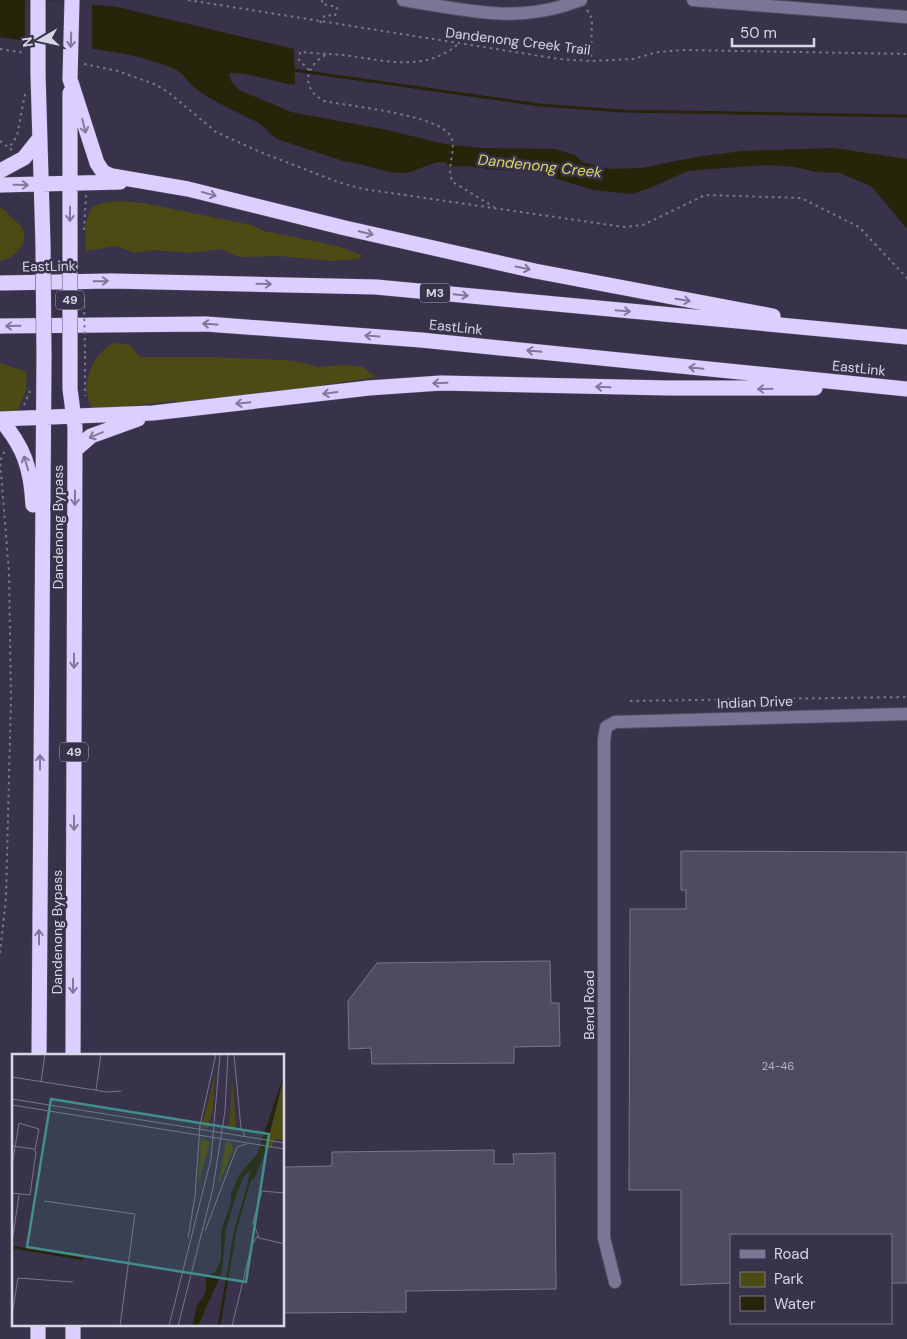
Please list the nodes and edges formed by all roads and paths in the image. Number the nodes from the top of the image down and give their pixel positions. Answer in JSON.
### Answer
{"nodes":[{"id":1,"x":38,"y":0,"type":"edge"},
{"id":2,"x":72,"y":0,"type":"edge"},
{"id":3,"x":188,"y":0,"type":"edge"},
{"id":4,"x":322,"y":0,"type":"edge"},
{"id":5,"x":403,"y":0,"type":"edge"},
{"id":6,"x":580,"y":0,"type":"edge"},
{"id":7,"x":693,"y":0,"type":"edge"},
{"id":8,"x":907,"y":17,"type":"edge"},
{"id":9,"x":320,"y":22,"type":"junction"},
{"id":10,"x":458,"y":44,"type":"junction"},
{"id":11,"x":0,"y":49,"type":"edge"},
{"id":12,"x":327,"y":54,"type":"junction"},
{"id":13,"x":907,"y":54,"type":"edge"},
{"id":14,"x":34,"y":55,"type":"dead end"},
{"id":15,"x":591,"y":61,"type":"junction"},
{"id":16,"x":80,"y":63,"type":"dead end"},
{"id":17,"x":309,"y":70,"type":"junction"},
{"id":18,"x":70,"y":79,"type":"junction"},
{"id":19,"x":39,"y":139,"type":"junction"},
{"id":20,"x":0,"y":141,"type":"edge"},
{"id":21,"x":9,"y":148,"type":"dead end"},
{"id":22,"x":0,"y":171,"type":"edge"},
{"id":23,"x":161,"y":184,"type":"junction"},
{"id":24,"x":0,"y":185,"type":"edge"},
{"id":25,"x":70,"y":185,"type":"junction"},
{"id":26,"x":42,"y":186,"type":"junction"},
{"id":27,"x":86,"y":195,"type":"dead end"},
{"id":28,"x":496,"y":208,"type":"junction"},
{"id":29,"x":84,"y":234,"type":"dead end"},
{"id":30,"x":907,"y":278,"type":"edge"},
{"id":31,"x":0,"y":283,"type":"edge"},
{"id":32,"x":0,"y":326,"type":"edge"},
{"id":33,"x":868,"y":334,"type":"junction"},
{"id":34,"x":907,"y":337,"type":"edge"},
{"id":35,"x":77,"y":356,"type":"junction"},
{"id":36,"x":31,"y":384,"type":"dead end"},
{"id":37,"x":884,"y":387,"type":"junction"},
{"id":38,"x":907,"y":389,"type":"edge"},
{"id":39,"x":85,"y":400,"type":"dead end"},
{"id":40,"x":153,"y":413,"type":"junction"},
{"id":41,"x":74,"y":416,"type":"junction"},
{"id":42,"x":43,"y":418,"type":"junction"},
{"id":43,"x":0,"y":419,"type":"edge"},
{"id":44,"x":26,"y":419,"type":"junction"},
{"id":45,"x":19,"y":442,"type":"junction"},
{"id":46,"x":75,"y":450,"type":"junction"},
{"id":47,"x":40,"y":616,"type":"junction"},
{"id":48,"x":907,"y":697,"type":"edge"},
{"id":49,"x":630,"y":701,"type":"dead end"},
{"id":50,"x":907,"y":714,"type":"edge"},
{"id":51,"x":606,"y":727,"type":"joint"},
{"id":52,"x":0,"y":953,"type":"edge"},
{"id":53,"x":39,"y":1054,"type":"edge"},
{"id":54,"x":73,"y":1054,"type":"edge"},
{"id":55,"x":615,"y":1282,"type":"dead end"},
{"id":56,"x":38,"y":1326,"type":"edge"},
{"id":57,"x":73,"y":1326,"type":"edge"},
{"id":58,"x":38,"y":1339,"type":"edge"},
{"id":59,"x":73,"y":1339,"type":"edge"}],
"edges":[{"from":1,"to":19,"type":"highway","name":"Dandenong Bypass","number":"49","bridge":true},
{"from":2,"to":18,"type":"highway","name":"Dandenong Bypass","number":"49","one_way":true,"bridge":true},
{"from":3,"to":9,"type":"path","name":"Dandenong Creek Trail"},
{"from":4,"to":9,"type":"path"},
{"from":5,"to":6,"type":"street"},
{"from":6,"to":15,"type":"path"},
{"from":7,"to":8,"type":"street"},
{"from":9,"to":10,"type":"path","name":"Dandenong Creek Trail"},
{"from":10,"to":12,"type":"path"},
{"from":10,"to":15,"type":"path","name":"Dandenong Creek Trail"},
{"from":11,"to":14,"type":"path"},
{"from":12,"to":17,"type":"path"},
{"from":12,"to":17,"type":"path"},
{"from":13,"to":15,"type":"path","name":"Dandenong Creek Trail"},
{"from":16,"to":28,"type":"path"},
{"from":17,"to":28,"type":"path"},
{"from":18,"to":23,"type":"highway","one_way":true},
{"from":18,"to":25,"type":"highway","name":"Dandenong Bypass","number":"49"},
{"from":19,"to":22,"type":"highway"},
{"from":19,"to":26,"type":"highway","name":"Dandenong Bypass","number":"49"},
{"from":20,"to":21,"type":"path"},
{"from":23,"to":25,"type":"highway"},
{"from":23,"to":33,"type":"highway","one_way":true},
{"from":24,"to":26,"type":"highway","one_way":true},
{"from":25,"to":26,"type":"highway"},
{"from":25,"to":35,"type":"highway","name":"Dandenong Bypass","number":"49","one_way":true,"bridge":true},
{"from":26,"to":42,"type":"highway","name":"Dandenong Bypass","number":"49","bridge":true},
{"from":27,"to":29,"type":"path"},
{"from":28,"to":30,"type":"path"},
{"from":31,"to":33,"type":"highway","name":"EastLink","number":"M3","one_way":true},
{"from":37,"to":32,"type":"highway","name":"EastLink","one_way":true},
{"from":33,"to":34,"type":"highway","name":"EastLink","number":"M3"},
{"from":35,"to":39,"type":"path"},
{"from":35,"to":41,"type":"highway","name":"Dandenong Bypass","number":"49"},
{"from":36,"to":44,"type":"path"},
{"from":37,"to":38,"type":"highway","name":"EastLink"},
{"from":37,"to":40,"type":"highway","one_way":true},
{"from":40,"to":41,"type":"highway"},
{"from":40,"to":46,"type":"highway","one_way":true},
{"from":41,"to":42,"type":"highway"},
{"from":41,"to":46,"type":"highway","name":"Dandenong Bypass","number":"49"},
{"from":42,"to":44,"type":"highway"},
{"from":42,"to":47,"type":"highway","name":"Dandenong Bypass","number":"49"},
{"from":43,"to":44,"type":"highway"},
{"from":43,"to":45,"type":"highway"},
{"from":47,"to":45,"type":"highway","one_way":true},
{"from":45,"to":52,"type":"path"},
{"from":46,"to":54,"type":"highway","name":"Dandenong Bypass","number":"49","one_way":true},
{"from":53,"to":47,"type":"highway","name":"Dandenong Bypass","number":"49","one_way":true},
{"from":48,"to":49,"type":"path"},
{"from":50,"to":51,"type":"street","name":"Indian Drive"},
{"from":51,"to":55,"type":"street","name":"Bend Road"},
{"from":56,"to":58,"type":"highway"},
{"from":57,"to":59,"type":"highway"}]}
